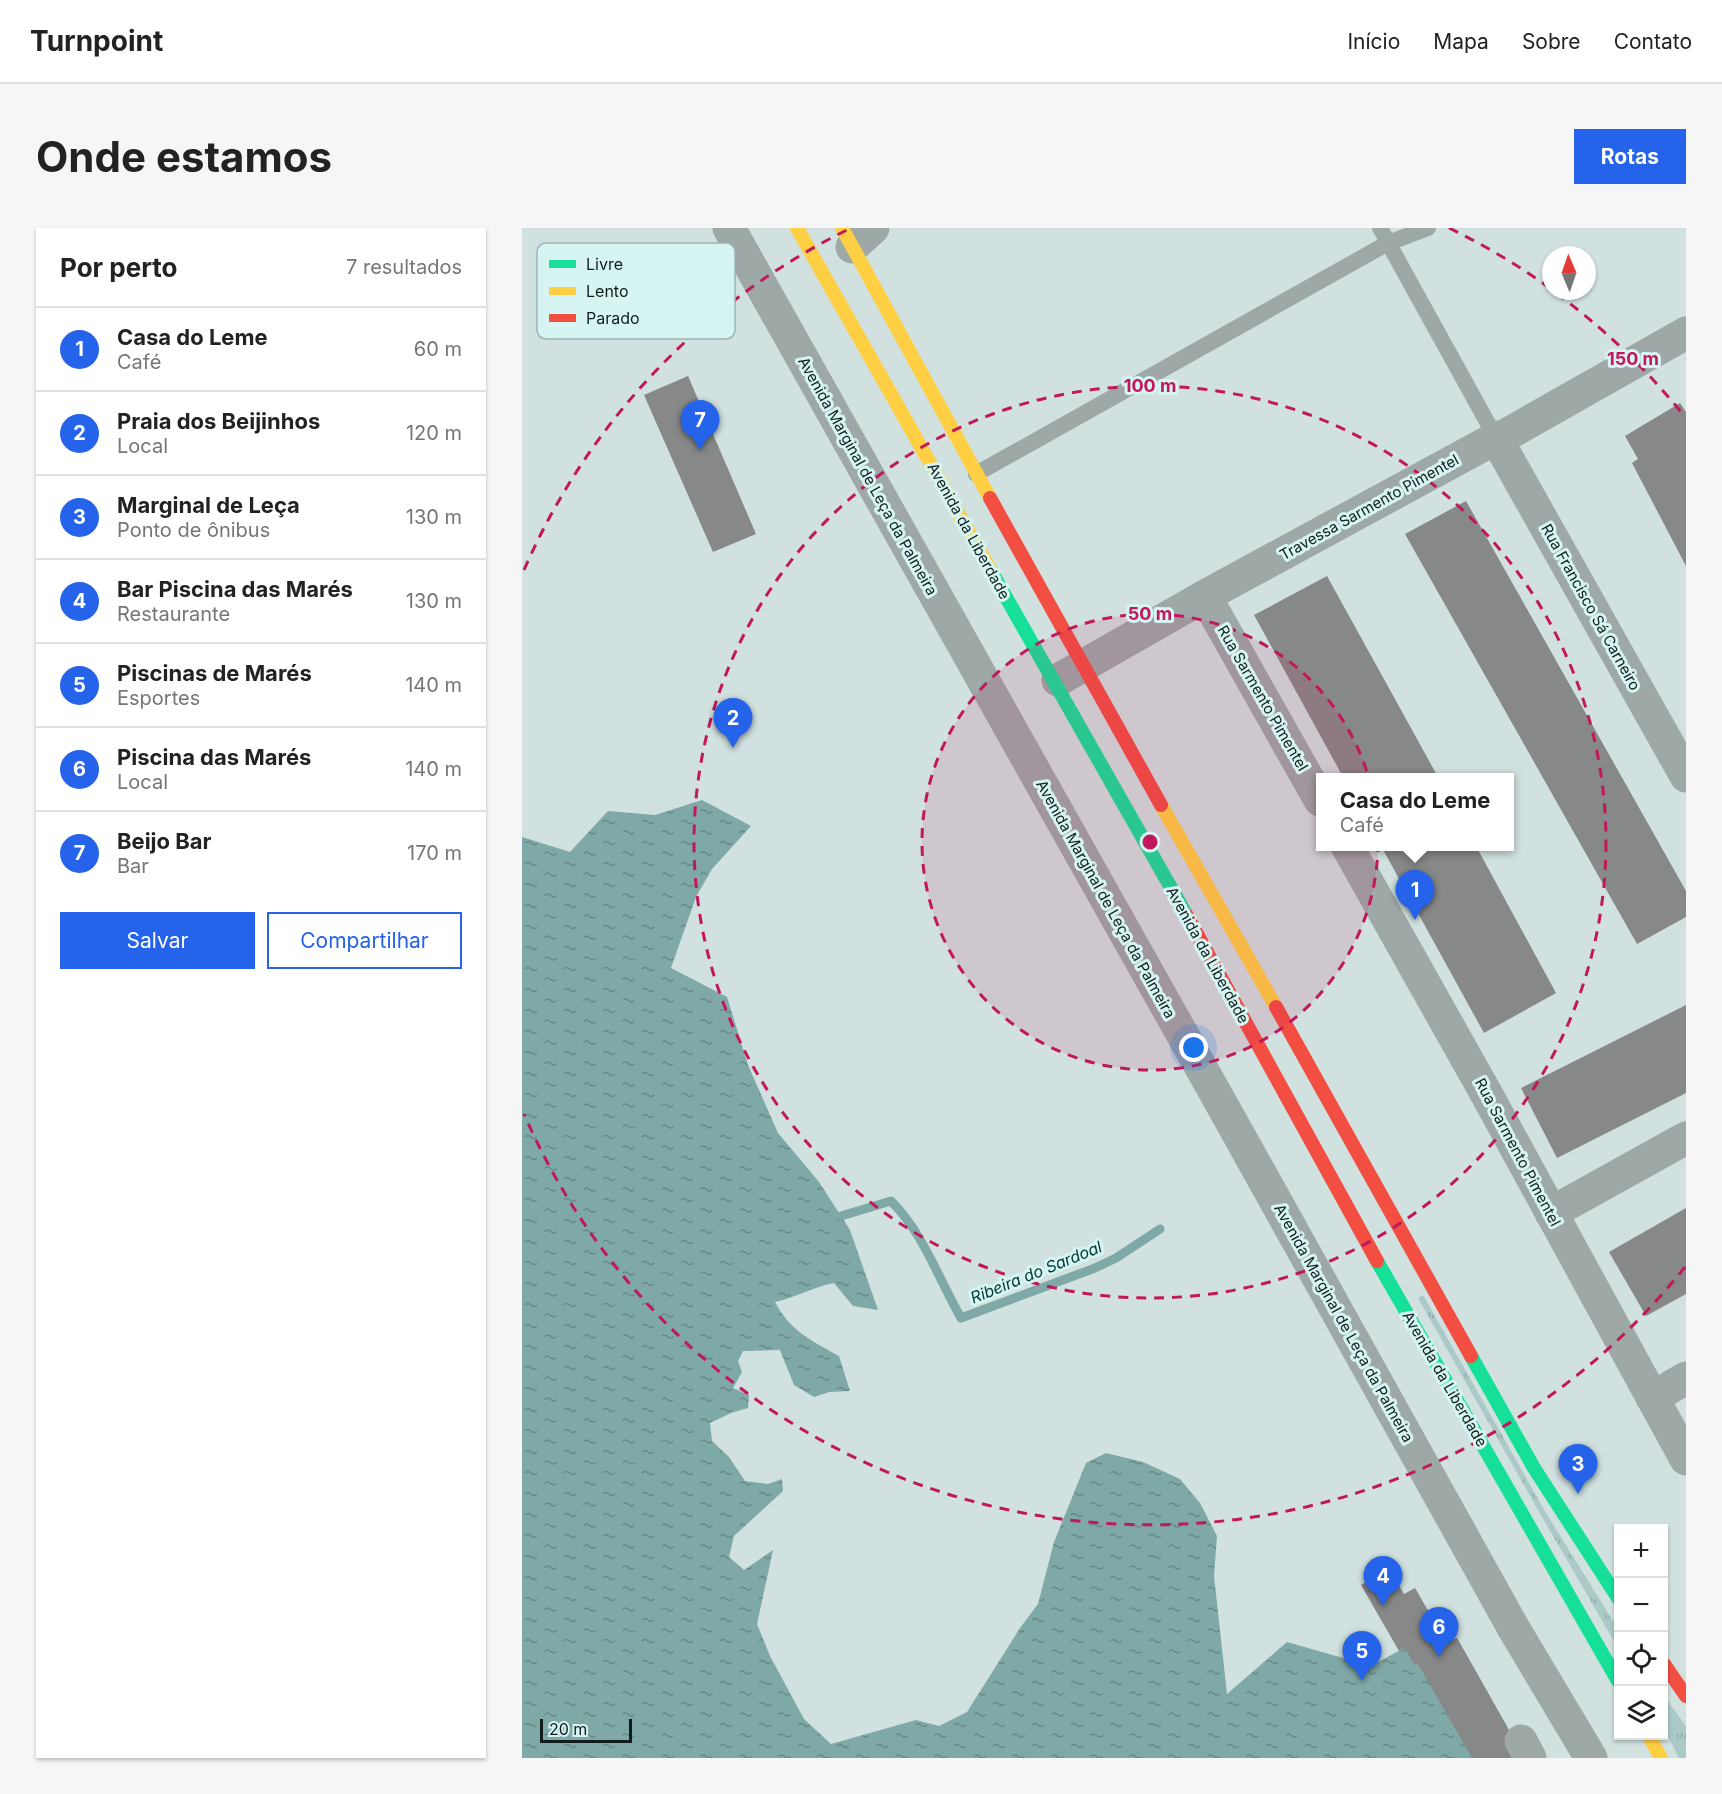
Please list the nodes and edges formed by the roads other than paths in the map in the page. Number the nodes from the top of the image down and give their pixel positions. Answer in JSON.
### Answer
{"nodes":[{"id":1,"x":729,"y":228,"type":"edge"},
{"id":2,"x":797,"y":228,"type":"edge"},
{"id":3,"x":1380,"y":228,"type":"edge"},
{"id":4,"x":1428,"y":228,"type":"edge"},
{"id":5,"x":856,"y":234,"type":"edge"},
{"id":6,"x":1388,"y":243,"type":"junction"},
{"id":7,"x":1686,"y":333,"type":"edge"},
{"id":8,"x":1496,"y":438,"type":"junction"},
{"id":9,"x":976,"y":474,"type":"junction"},
{"id":10,"x":1205,"y":596,"type":"junction"},
{"id":11,"x":1084,"y":666,"type":"junction"},
{"id":12,"x":1053,"y":683,"type":"junction"},
{"id":13,"x":1686,"y":776,"type":"edge"},
{"id":14,"x":1316,"y":793,"type":"edge"},
{"id":15,"x":1350,"y":851,"type":"edge"},
{"id":16,"x":1686,"y":1137,"type":"edge"},
{"id":17,"x":1551,"y":1213,"type":"junction"},
{"id":18,"x":1686,"y":1378,"type":"edge"},
{"id":19,"x":1652,"y":1398,"type":"junction"},
{"id":20,"x":1686,"y":1459,"type":"edge"},
{"id":21,"x":1614,"y":1592,"type":"edge"},
{"id":22,"x":1668,"y":1670,"type":"edge"},
{"id":23,"x":1614,"y":1674,"type":"edge"},
{"id":24,"x":1686,"y":1696,"type":"edge"},
{"id":25,"x":1651,"y":1740,"type":"edge"},
{"id":26,"x":1591,"y":1758,"type":"edge"},
{"id":27,"x":1661,"y":1758,"type":"edge"}],
"edges":[{"from":1,"to":26,"type":"street","name":"Avenida Marginal de Leça da Palmeira"},
{"from":2,"to":12,"type":"main road","name":"Avenida da Liberdade"},
{"from":3,"to":6,"type":"lane"},
{"from":4,"to":6,"type":"lane"},
{"from":5,"to":9,"type":"main road"},
{"from":6,"to":8,"type":"lane"},
{"from":6,"to":9,"type":"lane"},
{"from":7,"to":8,"type":"street","name":"Travessa Sarmento Pimentel"},
{"from":8,"to":10,"type":"street","name":"Travessa Sarmento Pimentel"},
{"from":8,"to":13,"type":"street","name":"Rua Francisco Sá Carneiro"},
{"from":9,"to":11,"type":"main road"},
{"from":10,"to":11,"type":"street","name":"Travessa Sarmento Pimentel"},
{"from":10,"to":14,"type":"street","name":"Rua Sarmento Pimentel"},
{"from":11,"to":12,"type":"street","name":"Travessa Sarmento Pimentel"},
{"from":11,"to":21,"type":"main road"},
{"from":12,"to":23,"type":"main road","name":"Avenida da Liberdade"},
{"from":15,"to":17,"type":"street","name":"Rua Sarmento Pimentel"},
{"from":16,"to":17,"type":"street"},
{"from":17,"to":19,"type":"street","name":"Rua Sarmento Pimentel"},
{"from":18,"to":19,"type":"street"},
{"from":19,"to":20,"type":"street","name":"Rua Sarmento Pimentel"},
{"from":22,"to":24,"type":"main road"},
{"from":25,"to":27,"type":"main road"}]}
